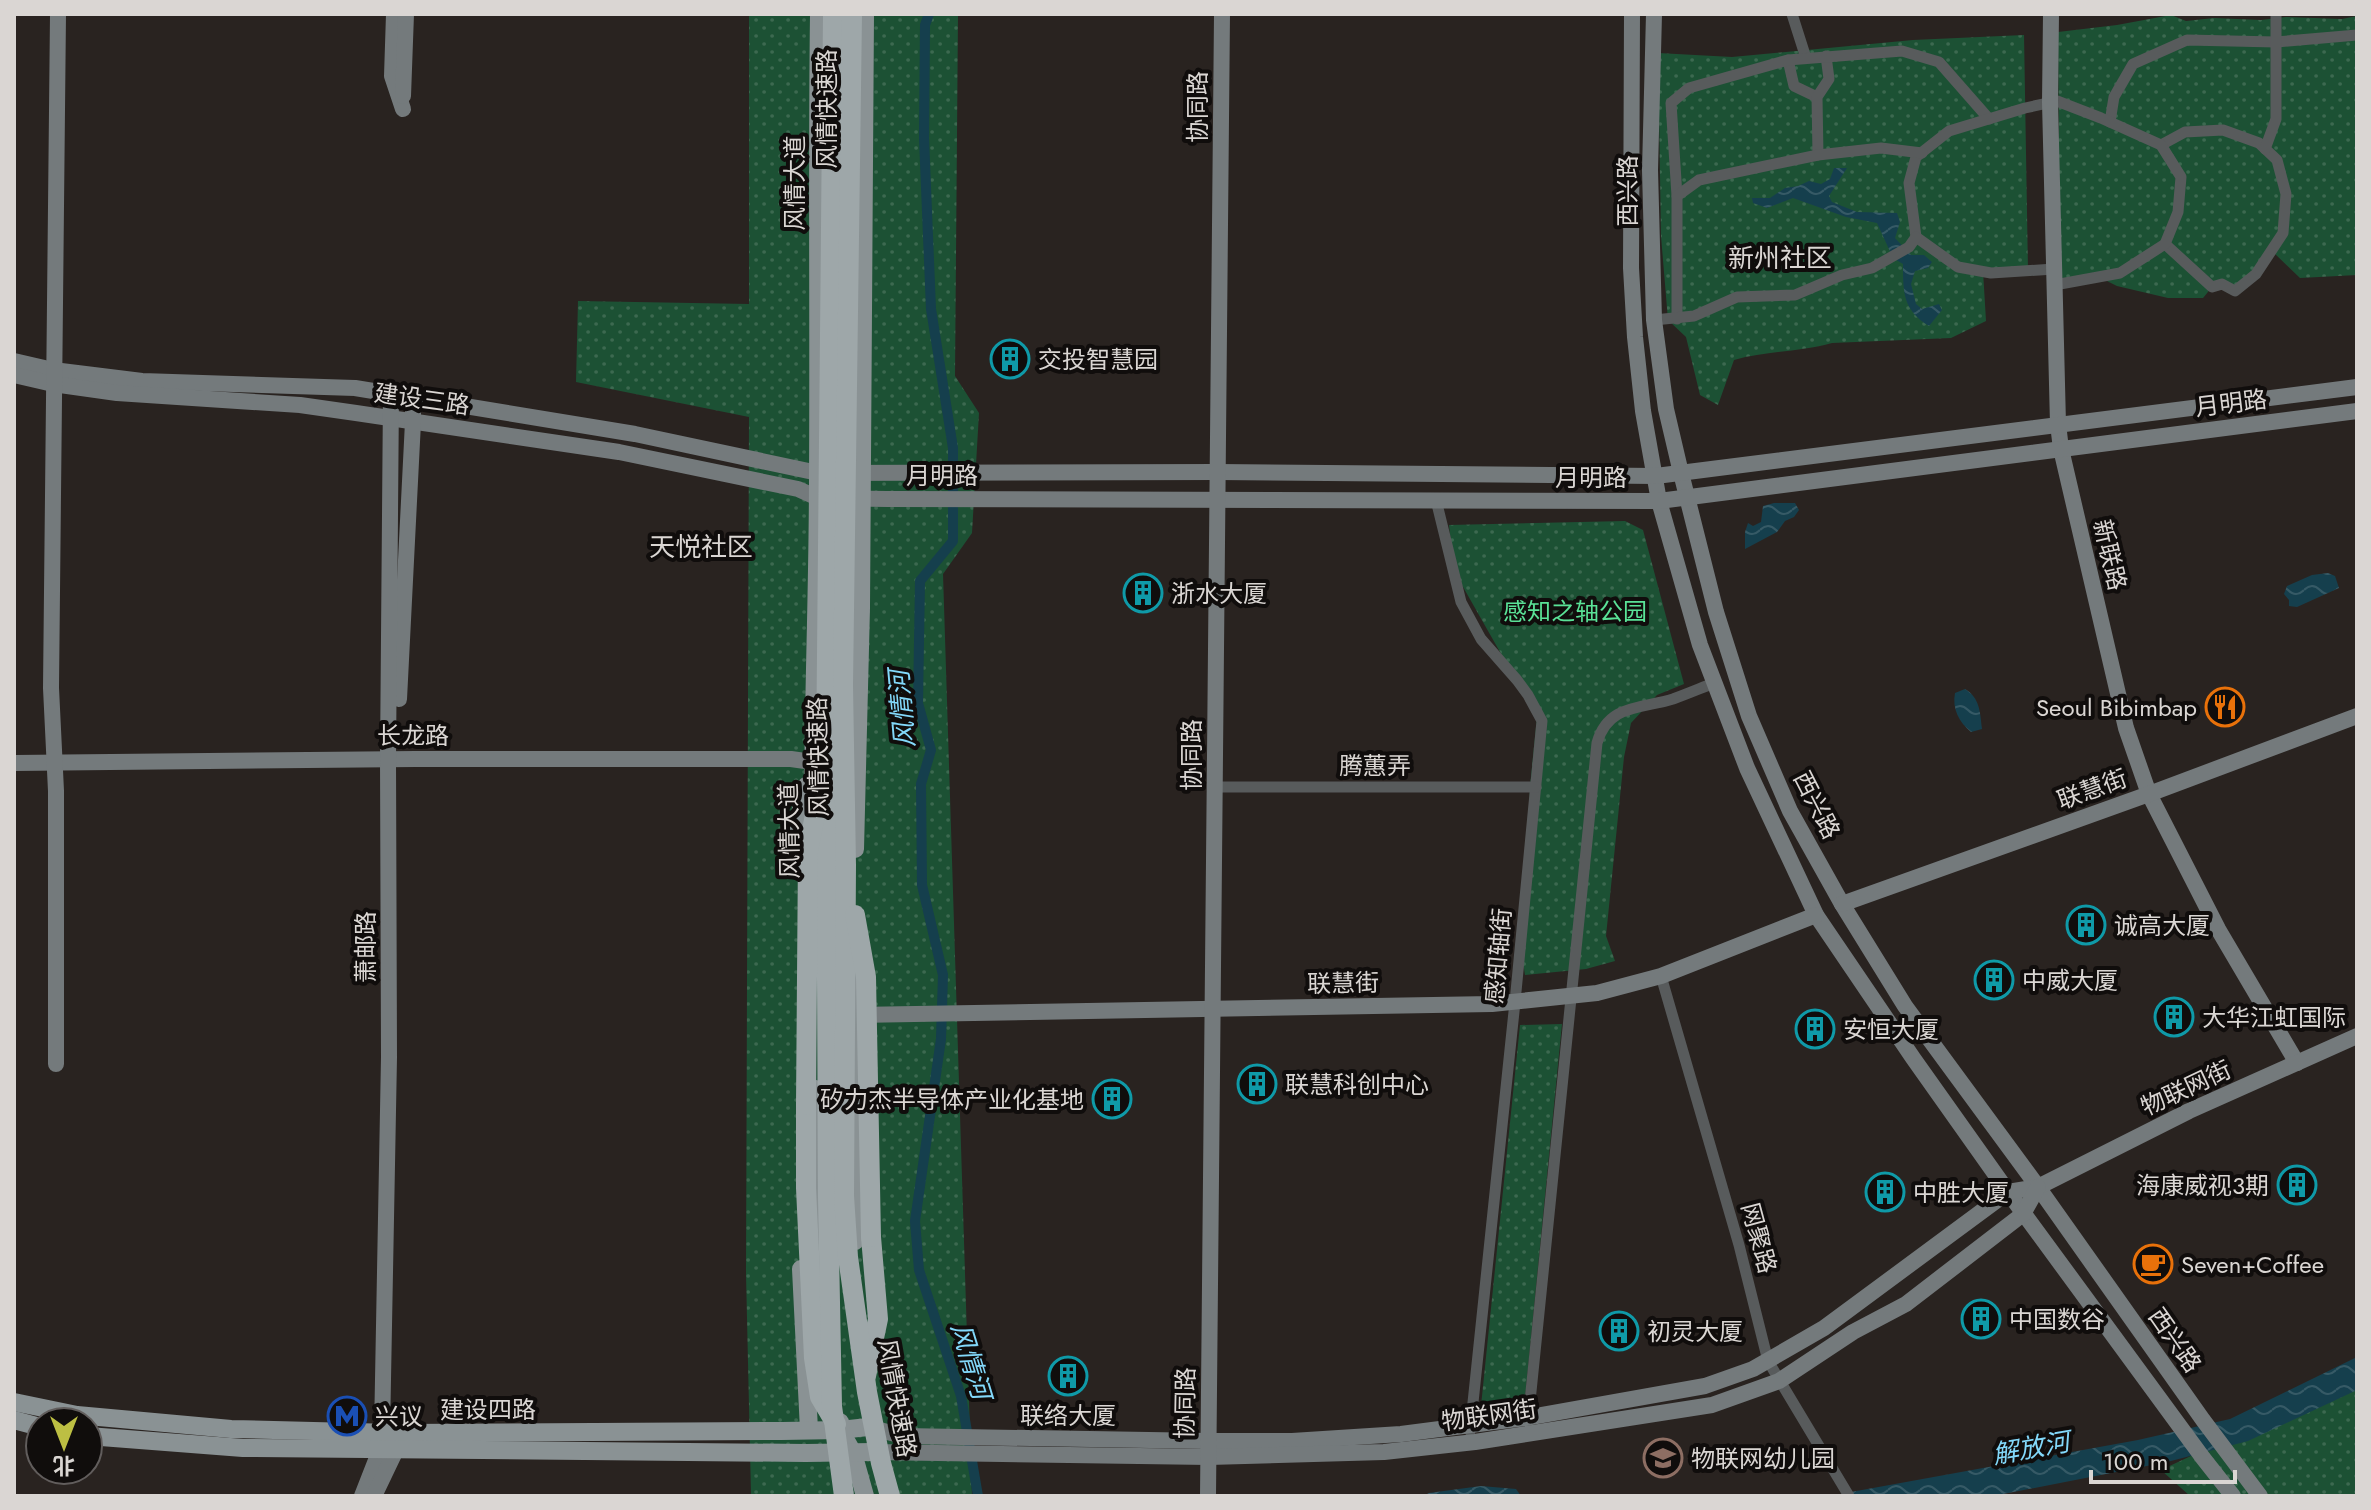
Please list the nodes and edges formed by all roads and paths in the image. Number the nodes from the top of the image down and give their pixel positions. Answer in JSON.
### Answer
{"nodes":[{"id":1,"x":58,"y":14,"type":"edge"},
{"id":2,"x":394,"y":14,"type":"edge"},
{"id":3,"x":406,"y":14,"type":"edge"},
{"id":4,"x":819,"y":14,"type":"edge"},
{"id":5,"x":833,"y":14,"type":"edge"},
{"id":6,"x":852,"y":14,"type":"edge"},
{"id":7,"x":865,"y":14,"type":"edge"},
{"id":8,"x":1222,"y":14,"type":"edge"},
{"id":9,"x":1632,"y":14,"type":"edge"},
{"id":10,"x":1654,"y":14,"type":"edge"},
{"id":11,"x":1792,"y":14,"type":"edge"},
{"id":12,"x":2051,"y":14,"type":"edge"},
{"id":13,"x":2276,"y":14,"type":"edge"},
{"id":14,"x":2357,"y":35,"type":"edge"},
{"id":15,"x":2276,"y":42,"type":"junction"},
{"id":16,"x":1826,"y":56,"type":"junction"},
{"id":17,"x":1806,"y":58,"type":"junction"},
{"id":18,"x":1788,"y":60,"type":"junction"},
{"id":19,"x":1817,"y":97,"type":"junction"},
{"id":20,"x":2050,"y":102,"type":"junction"},
{"id":21,"x":1989,"y":119,"type":"junction"},
{"id":22,"x":2110,"y":122,"type":"junction"},
{"id":23,"x":2161,"y":145,"type":"junction"},
{"id":24,"x":2265,"y":149,"type":"junction"},
{"id":25,"x":1922,"y":153,"type":"junction"},
{"id":26,"x":1818,"y":155,"type":"junction"},
{"id":27,"x":1677,"y":196,"type":"junction"},
{"id":28,"x":1912,"y":242,"type":"junction"},
{"id":29,"x":2165,"y":244,"type":"junction"},
{"id":30,"x":2054,"y":269,"type":"junction"},
{"id":31,"x":2054,"y":287,"type":"junction"},
{"id":32,"x":1677,"y":319,"type":"junction"},
{"id":33,"x":1654,"y":320,"type":"junction"},
{"id":34,"x":14,"y":361,"type":"edge"},
{"id":35,"x":14,"y":375,"type":"edge"},
{"id":36,"x":53,"y":377,"type":"junction"},
{"id":37,"x":2357,"y":387,"type":"edge"},
{"id":38,"x":391,"y":393,"type":"junction"},
{"id":39,"x":413,"y":397,"type":"junction"},
{"id":40,"x":2357,"y":411,"type":"edge"},
{"id":41,"x":393,"y":419,"type":"junction"},
{"id":42,"x":413,"y":422,"type":"junction"},
{"id":43,"x":2058,"y":424,"type":"junction"},
{"id":44,"x":2061,"y":449,"type":"junction"},
{"id":45,"x":1218,"y":472,"type":"junction"},
{"id":46,"x":818,"y":473,"type":"junction"},
{"id":47,"x":861,"y":473,"type":"junction"},
{"id":48,"x":1681,"y":473,"type":"junction"},
{"id":49,"x":1656,"y":476,"type":"junction"},
{"id":50,"x":818,"y":498,"type":"junction"},
{"id":51,"x":861,"y":498,"type":"junction"},
{"id":52,"x":1688,"y":498,"type":"junction"},
{"id":53,"x":1217,"y":499,"type":"junction"},
{"id":54,"x":1436,"y":500,"type":"junction"},
{"id":55,"x":1659,"y":501,"type":"junction"},
{"id":56,"x":1714,"y":683,"type":"junction"},
{"id":57,"x":2357,"y":716,"type":"edge"},
{"id":58,"x":392,"y":759,"type":"junction"},
{"id":59,"x":819,"y":761,"type":"junction"},
{"id":60,"x":54,"y":762,"type":"junction"},
{"id":61,"x":14,"y":763,"type":"edge"},
{"id":62,"x":1215,"y":787,"type":"junction"},
{"id":63,"x":1536,"y":787,"type":"junction"},
{"id":64,"x":2149,"y":794,"type":"junction"},
{"id":65,"x":846,"y":865,"type":"junction"},
{"id":66,"x":1842,"y":904,"type":"junction"},
{"id":67,"x":1816,"y":915,"type":"junction"},
{"id":68,"x":1661,"y":976,"type":"junction"},
{"id":69,"x":1571,"y":996,"type":"junction"},
{"id":70,"x":1515,"y":1002,"type":"junction"},
{"id":71,"x":1213,"y":1009,"type":"junction"},
{"id":72,"x":856,"y":1015,"type":"junction"},
{"id":73,"x":2357,"y":1036,"type":"edge"},
{"id":74,"x":2297,"y":1063,"type":"junction"},
{"id":75,"x":56,"y":1064,"type":"dead end"},
{"id":76,"x":2038,"y":1187,"type":"junction"},
{"id":77,"x":2008,"y":1192,"type":"junction"},
{"id":78,"x":2023,"y":1214,"type":"junction"},
{"id":79,"x":1768,"y":1361,"type":"junction"},
{"id":80,"x":1779,"y":1381,"type":"junction"},
{"id":81,"x":862,"y":1392,"type":"junction"},
{"id":82,"x":14,"y":1402,"type":"edge"},
{"id":83,"x":1528,"y":1426,"type":"junction"},
{"id":84,"x":868,"y":1427,"type":"junction"},
{"id":85,"x":809,"y":1430,"type":"junction"},
{"id":86,"x":840,"y":1430,"type":"junction"},
{"id":87,"x":1469,"y":1434,"type":"junction"},
{"id":88,"x":104,"y":1437,"type":"edge"},
{"id":89,"x":388,"y":1441,"type":"junction"},
{"id":90,"x":955,"y":1445,"type":"junction"},
{"id":91,"x":1208,"y":1449,"type":"junction"},
{"id":92,"x":873,"y":1452,"type":"junction"},
{"id":93,"x":853,"y":1453,"type":"junction"},
{"id":94,"x":362,"y":1496,"type":"edge"},
{"id":95,"x":374,"y":1496,"type":"edge"},
{"id":96,"x":844,"y":1496,"type":"edge"},
{"id":97,"x":865,"y":1496,"type":"edge"},
{"id":98,"x":883,"y":1496,"type":"edge"},
{"id":99,"x":890,"y":1496,"type":"edge"},
{"id":100,"x":1208,"y":1496,"type":"edge"},
{"id":101,"x":1849,"y":1496,"type":"edge"},
{"id":102,"x":2233,"y":1496,"type":"edge"},
{"id":103,"x":2260,"y":1496,"type":"edge"}],
"edges":[{"from":1,"to":36,"type":"street"},
{"from":2,"to":3,"type":"street"},
{"from":4,"to":46,"type":"main road","name":"风情大道"},
{"from":5,"to":59,"type":"highway","name":"风情快速路","bridge":true},
{"from":6,"to":65,"type":"highway","name":"风情快速路","bridge":true},
{"from":7,"to":47,"type":"main road"},
{"from":8,"to":45,"type":"street","name":"协同路"},
{"from":9,"to":49,"type":"street","name":"西兴路"},
{"from":10,"to":33,"type":"street","name":"西兴路"},
{"from":11,"to":17,"type":"street"},
{"from":12,"to":20,"type":"street","name":"新联路"},
{"from":13,"to":15,"type":"street"},
{"from":14,"to":15,"type":"street"},
{"from":15,"to":22,"type":"street"},
{"from":15,"to":24,"type":"street"},
{"from":16,"to":17,"type":"street"},
{"from":16,"to":19,"type":"street"},
{"from":16,"to":21,"type":"street"},
{"from":17,"to":18,"type":"street"},
{"from":18,"to":19,"type":"street"},
{"from":18,"to":27,"type":"street"},
{"from":19,"to":26,"type":"street"},
{"from":20,"to":21,"type":"street"},
{"from":20,"to":22,"type":"street"},
{"from":20,"to":30,"type":"street","name":"新联路"},
{"from":21,"to":25,"type":"street"},
{"from":22,"to":23,"type":"street"},
{"from":23,"to":24,"type":"street"},
{"from":23,"to":29,"type":"street"},
{"from":24,"to":29,"type":"street"},
{"from":25,"to":26,"type":"street"},
{"from":25,"to":28,"type":"street"},
{"from":26,"to":27,"type":"street"},
{"from":27,"to":32,"type":"street"},
{"from":28,"to":30,"type":"street"},
{"from":28,"to":32,"type":"street"},
{"from":29,"to":31,"type":"street"},
{"from":30,"to":31,"type":"street","name":"新联路"},
{"from":31,"to":43,"type":"street","name":"新联路"},
{"from":32,"to":33,"type":"street"},
{"from":33,"to":48,"type":"street","name":"西兴路"},
{"from":34,"to":36,"type":"street","name":"建设三路"},
{"from":35,"to":36,"type":"street","name":"建设三路"},
{"from":36,"to":38,"type":"street","name":"建设三路"},
{"from":36,"to":41,"type":"street","name":"建设三路"},
{"from":36,"to":60,"type":"street"},
{"from":37,"to":43,"type":"street","name":"月明路"},
{"from":38,"to":39,"type":"street","name":"建设三路"},
{"from":38,"to":41,"type":"street","name":"萧邮路"},
{"from":39,"to":42,"type":"street","name":"萧邮路"},
{"from":39,"to":46,"type":"street","name":"建设三路"},
{"from":40,"to":44,"type":"street","name":"月明路"},
{"from":41,"to":42,"type":"street","name":"建设三路"},
{"from":41,"to":58,"type":"street","name":"萧邮路"},
{"from":42,"to":50,"type":"street","name":"建设三路"},
{"from":42,"to":58,"type":"street","name":"萧邮路"},
{"from":43,"to":44,"type":"street","name":"新联路"},
{"from":43,"to":48,"type":"street","name":"月明路"},
{"from":44,"to":52,"type":"street","name":"月明路"},
{"from":44,"to":64,"type":"street","name":"新联路"},
{"from":45,"to":47,"type":"street","name":"月明路"},
{"from":45,"to":49,"type":"street","name":"月明路"},
{"from":45,"to":53,"type":"street","name":"协同路"},
{"from":46,"to":47,"type":"street","name":"月明路"},
{"from":46,"to":50,"type":"main road","name":"风情大道"},
{"from":47,"to":51,"type":"main road"},
{"from":48,"to":49,"type":"street","name":"月明路"},
{"from":48,"to":52,"type":"street","name":"西兴路"},
{"from":49,"to":55,"type":"street","name":"西兴路"},
{"from":50,"to":51,"type":"street","name":"月明路"},
{"from":50,"to":59,"type":"main road","name":"风情大道"},
{"from":51,"to":53,"type":"street","name":"月明路"},
{"from":51,"to":72,"type":"main road"},
{"from":52,"to":55,"type":"street","name":"月明路"},
{"from":52,"to":66,"type":"street","name":"西兴路"},
{"from":53,"to":54,"type":"street","name":"月明路"},
{"from":53,"to":62,"type":"street","name":"协同路"},
{"from":54,"to":55,"type":"street","name":"月明路"},
{"from":54,"to":63,"type":"street","name":"感知轴街"},
{"from":55,"to":56,"type":"street","name":"西兴路"},
{"from":56,"to":67,"type":"street","name":"西兴路"},
{"from":56,"to":69,"type":"street"},
{"from":57,"to":64,"type":"street","name":"联慧街"},
{"from":58,"to":59,"type":"street","name":"长龙路"},
{"from":58,"to":60,"type":"street","name":"长龙路"},
{"from":58,"to":89,"type":"street","name":"萧邮路"},
{"from":58,"to":89,"type":"street","name":"萧邮路"},
{"from":59,"to":85,"type":"main road"},
{"from":59,"to":86,"type":"main road","name":"风情大道"},
{"from":59,"to":86,"type":"highway","bridge":true},
{"from":59,"to":96,"type":"highway","name":"风情快速路","bridge":true},
{"from":60,"to":61,"type":"street","name":"长龙路"},
{"from":60,"to":75,"type":"street"},
{"from":62,"to":63,"type":"street","name":"腾蕙弄"},
{"from":62,"to":71,"type":"street","name":"协同路"},
{"from":63,"to":70,"type":"street","name":"感知轴街"},
{"from":64,"to":66,"type":"street","name":"联慧街"},
{"from":64,"to":74,"type":"street","name":"新联路"},
{"from":65,"to":81,"type":"highway","bridge":true},
{"from":65,"to":99,"type":"highway","name":"风情快速路","bridge":true},
{"from":66,"to":76,"type":"street","name":"西兴路"},
{"from":67,"to":68,"type":"street","name":"联慧街"},
{"from":67,"to":77,"type":"street","name":"西兴路"},
{"from":68,"to":69,"type":"street","name":"联慧街"},
{"from":68,"to":79,"type":"street","name":"网聚路"},
{"from":69,"to":70,"type":"street","name":"联慧街"},
{"from":69,"to":83,"type":"street"},
{"from":70,"to":71,"type":"street","name":"联慧街"},
{"from":70,"to":87,"type":"street","name":"感知轴街"},
{"from":71,"to":72,"type":"street","name":"联慧街"},
{"from":71,"to":91,"type":"street","name":"协同路"},
{"from":72,"to":81,"type":"main road"},
{"from":73,"to":74,"type":"street","name":"物联网街"},
{"from":74,"to":76,"type":"street","name":"物联网街"},
{"from":76,"to":77,"type":"street","name":"物联网街"},
{"from":76,"to":78,"type":"street","name":"物联网街"},
{"from":76,"to":103,"type":"street","name":"西兴路"},
{"from":77,"to":78,"type":"street","name":"西兴路"},
{"from":77,"to":79,"type":"street","name":"物联网街"},
{"from":78,"to":80,"type":"street","name":"物联网街"},
{"from":78,"to":102,"type":"street","name":"西兴路"},
{"from":79,"to":80,"type":"street","name":"网聚路"},
{"from":79,"to":83,"type":"street","name":"物联网街"},
{"from":80,"to":83,"type":"street","name":"物联网街"},
{"from":80,"to":101,"type":"street","name":"网聚路"},
{"from":81,"to":84,"type":"main road"},
{"from":82,"to":89,"type":"main road","name":"建设四路"},
{"from":83,"to":87,"type":"street","name":"物联网街"},
{"from":84,"to":86,"type":"main road","name":"建设四路"},
{"from":84,"to":90,"type":"street","name":"物联网街"},
{"from":84,"to":92,"type":"main road"},
{"from":85,"to":86,"type":"main road","name":"建设四路"},
{"from":85,"to":89,"type":"main road","name":"建设四路"},
{"from":86,"to":93,"type":"main road","name":"风情大道"},
{"from":87,"to":91,"type":"street","name":"物联网街"},
{"from":88,"to":89,"type":"main road","name":"建设四路"},
{"from":89,"to":93,"type":"main road","name":"建设四路"},
{"from":89,"to":94,"type":"street","name":"萧邮路"},
{"from":89,"to":95,"type":"street"},
{"from":90,"to":91,"type":"street","name":"物联网街"},
{"from":90,"to":92,"type":"street","name":"物联网街"},
{"from":91,"to":100,"type":"street","name":"协同路"},
{"from":92,"to":93,"type":"main road","name":"建设四路"},
{"from":92,"to":98,"type":"main road"},
{"from":93,"to":97,"type":"main road","name":"风情大道"}]}
